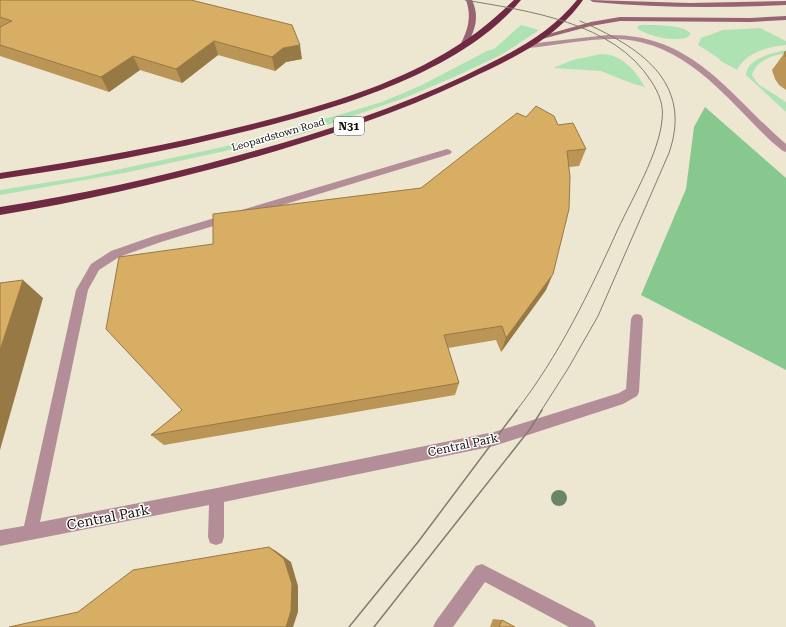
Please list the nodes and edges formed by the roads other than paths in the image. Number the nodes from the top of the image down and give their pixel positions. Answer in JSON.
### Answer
{"nodes":[{"id":1,"x":469,"y":0,"type":"edge"},
{"id":2,"x":518,"y":0,"type":"edge"},
{"id":3,"x":580,"y":0,"type":"edge"},
{"id":4,"x":592,"y":0,"type":"edge"},
{"id":5,"x":656,"y":0,"type":"edge"},
{"id":6,"x":786,"y":3,"type":"edge"},
{"id":7,"x":672,"y":5,"type":"junction"},
{"id":8,"x":786,"y":18,"type":"edge"},
{"id":9,"x":542,"y":37,"type":"junction"},
{"id":10,"x":464,"y":44,"type":"junction"},
{"id":11,"x":528,"y":46,"type":"junction"},
{"id":12,"x":786,"y":149,"type":"edge"},
{"id":13,"x":447,"y":152,"type":"dead end"},
{"id":14,"x":0,"y":176,"type":"edge"},
{"id":15,"x":0,"y":211,"type":"edge"},
{"id":16,"x":638,"y":319,"type":"dead end"},
{"id":17,"x":217,"y":496,"type":"junction"},
{"id":18,"x":30,"y":532,"type":"junction"},
{"id":19,"x":216,"y":537,"type":"dead end"},
{"id":20,"x":0,"y":538,"type":"edge"},
{"id":21,"x":442,"y":627,"type":"edge"},
{"id":22,"x":587,"y":627,"type":"edge"}],
"edges":[{"from":1,"to":10,"type":"main road"},
{"from":2,"to":10,"type":"highway","name":"Leopardstown Road","number":"N31"},
{"from":3,"to":9,"type":"highway","name":"Leopardstown Road","number":"N31"},
{"from":4,"to":7,"type":"main road"},
{"from":5,"to":7,"type":"main road"},
{"from":6,"to":7,"type":"main road"},
{"from":8,"to":9,"type":"main road"},
{"from":9,"to":11,"type":"highway","name":"Leopardstown Road","number":"N31"},
{"from":10,"to":14,"type":"highway","name":"Leopardstown Road","number":"N31"},
{"from":11,"to":12,"type":"street"},
{"from":11,"to":15,"type":"highway","name":"Leopardstown Road","number":"N31"},
{"from":13,"to":18,"type":"street"},
{"from":16,"to":17,"type":"street","name":"Central Park"},
{"from":17,"to":18,"type":"street","name":"Central Park"},
{"from":17,"to":19,"type":"street"},
{"from":18,"to":20,"type":"street","name":"Central Park"},
{"from":21,"to":22,"type":"street"}]}
